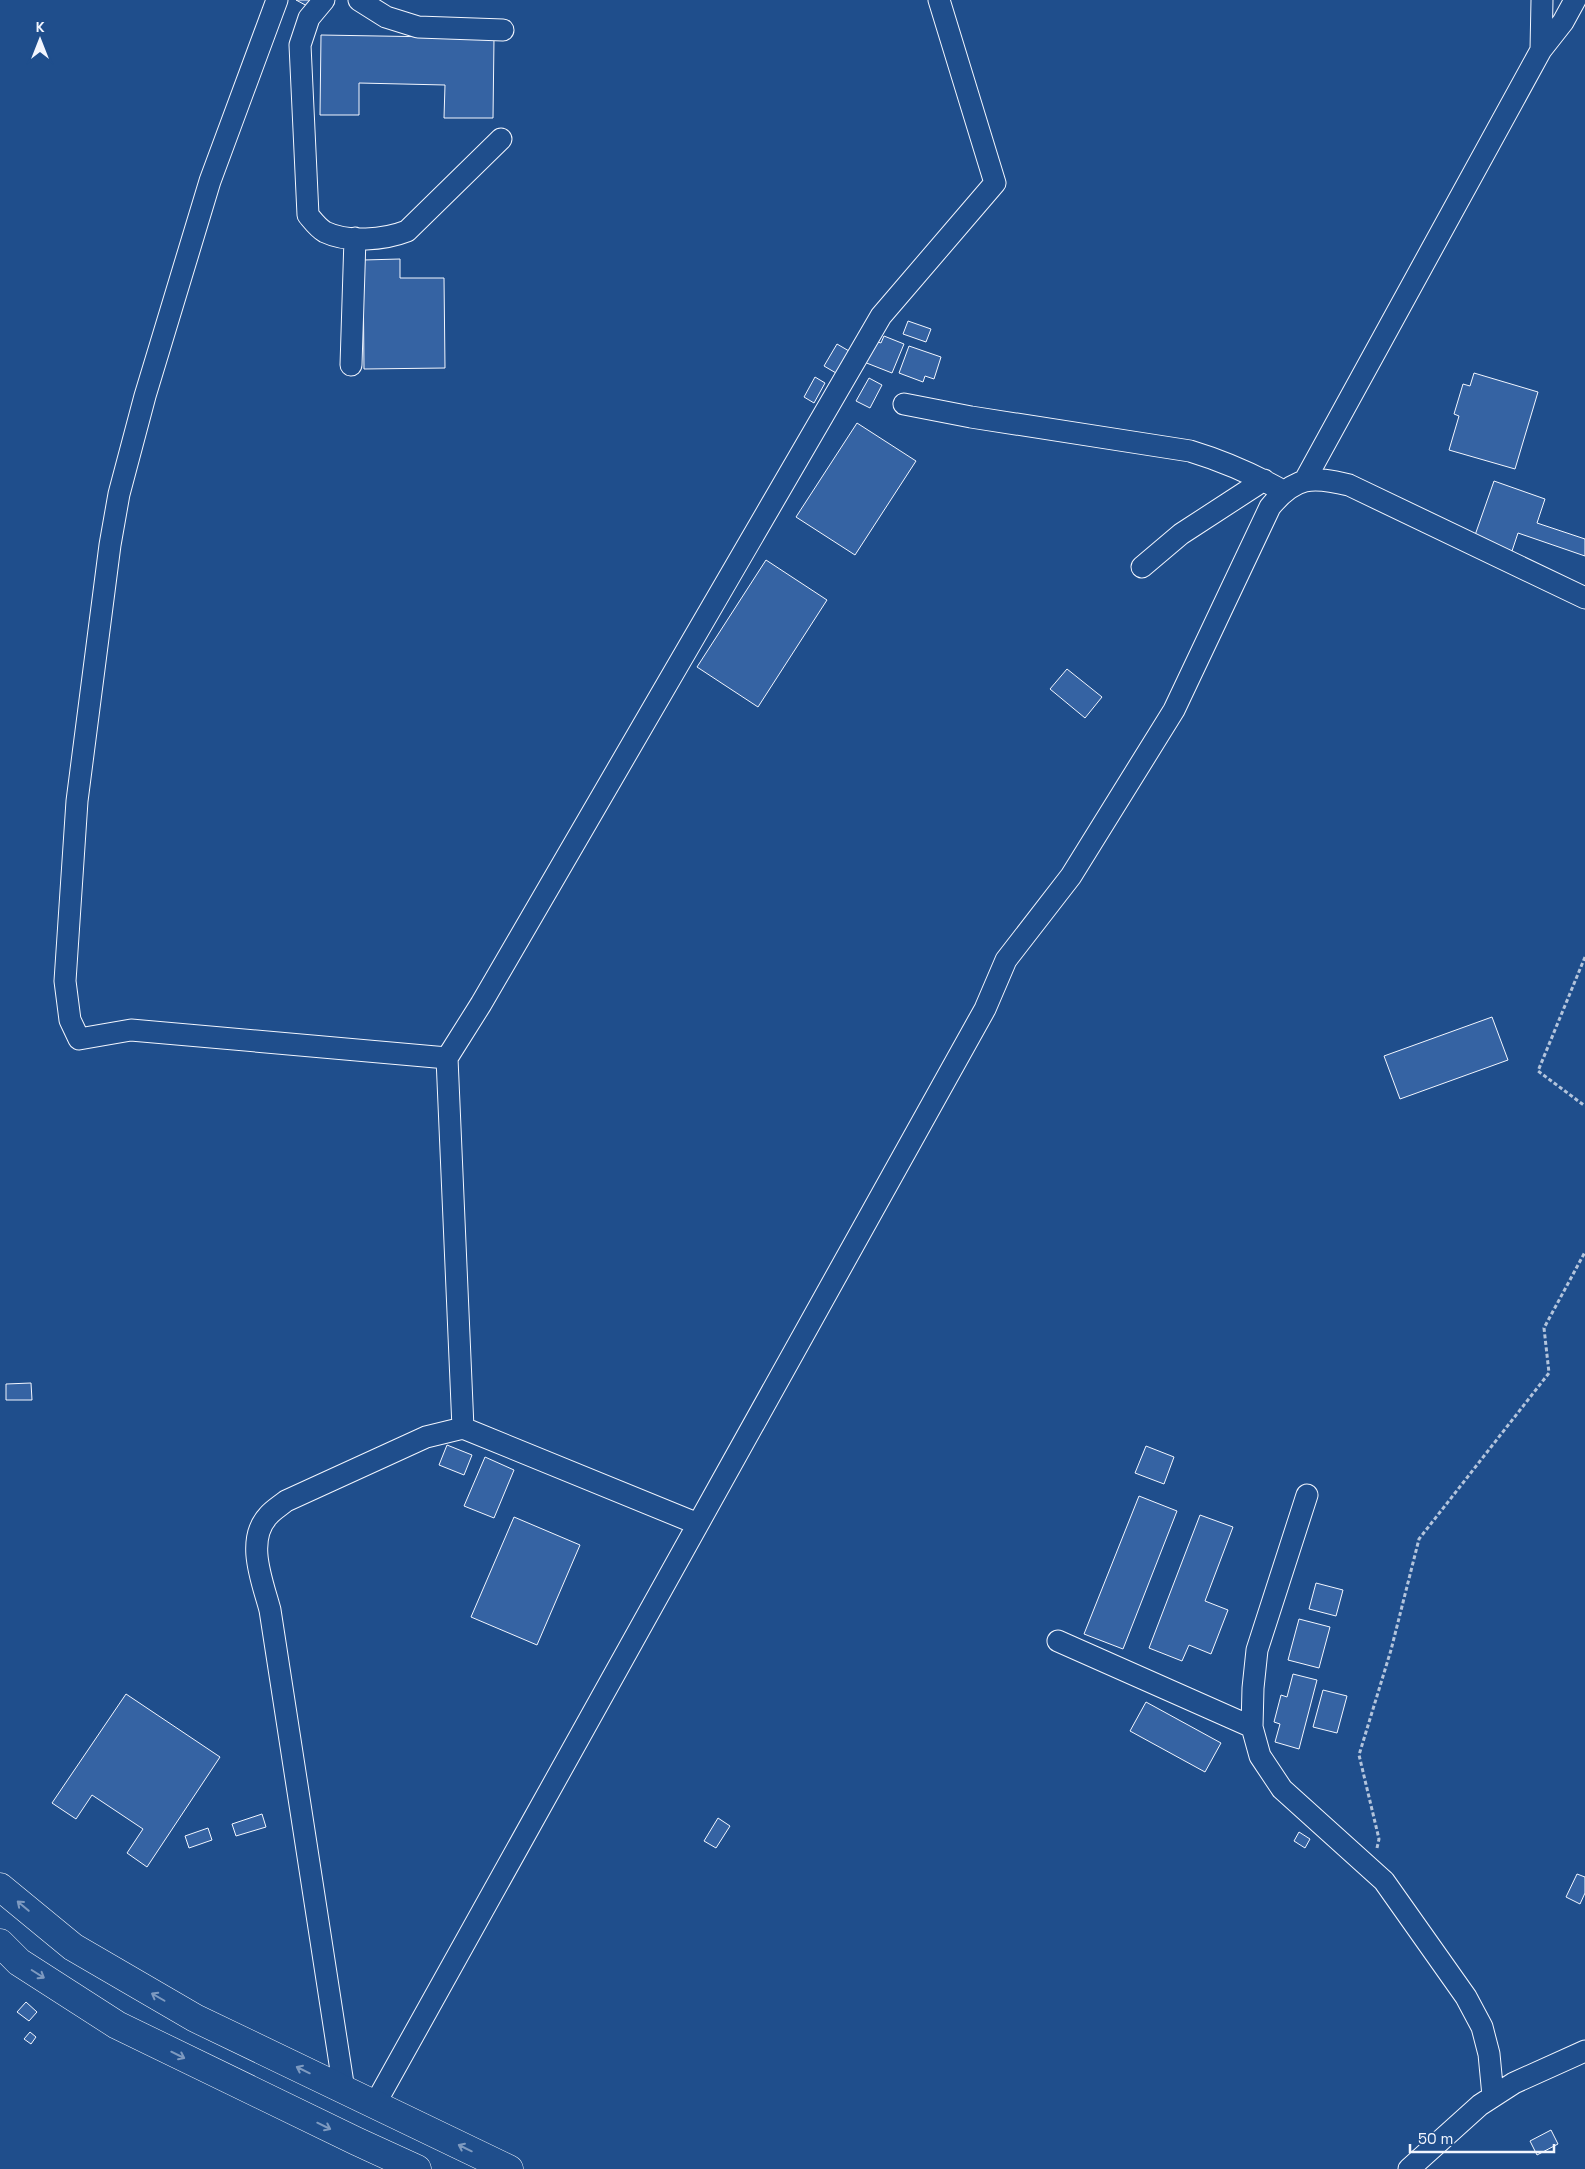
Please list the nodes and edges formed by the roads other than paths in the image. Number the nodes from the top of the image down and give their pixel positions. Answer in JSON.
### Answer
{"nodes":[{"id":1,"x":277,"y":0,"type":"edge"},
{"id":2,"x":324,"y":0,"type":"edge"},
{"id":3,"x":358,"y":0,"type":"edge"},
{"id":4,"x":939,"y":0,"type":"edge"},
{"id":5,"x":1542,"y":0,"type":"edge"},
{"id":6,"x":1575,"y":0,"type":"edge"},
{"id":7,"x":503,"y":30,"type":"dead end"},
{"id":8,"x":1541,"y":50,"type":"junction"},
{"id":9,"x":500,"y":139,"type":"dead end"},
{"id":10,"x":354,"y":238,"type":"junction"},
{"id":11,"x":352,"y":365,"type":"dead end"},
{"id":12,"x":904,"y":404,"type":"dead end"},
{"id":13,"x":1264,"y":480,"type":"junction"},
{"id":14,"x":1305,"y":480,"type":"junction"},
{"id":15,"x":1283,"y":491,"type":"junction"},
{"id":16,"x":1142,"y":567,"type":"dead end"},
{"id":17,"x":1585,"y":598,"type":"edge"},
{"id":18,"x":447,"y":1058,"type":"junction"},
{"id":19,"x":463,"y":1428,"type":"junction"},
{"id":20,"x":1307,"y":1495,"type":"dead end"},
{"id":21,"x":698,"y":1524,"type":"junction"},
{"id":22,"x":1058,"y":1642,"type":"dead end"},
{"id":23,"x":1252,"y":1727,"type":"junction"},
{"id":24,"x":0,"y":1887,"type":"edge"},
{"id":25,"x":4,"y":1954,"type":"edge"},
{"id":26,"x":1585,"y":2051,"type":"edge"},
{"id":27,"x":344,"y":2090,"type":"junction"},
{"id":28,"x":1493,"y":2096,"type":"junction"},
{"id":29,"x":375,"y":2104,"type":"junction"},
{"id":30,"x":417,"y":2169,"type":"edge"},
{"id":31,"x":509,"y":2169,"type":"edge"},
{"id":32,"x":1410,"y":2169,"type":"edge"}],
"edges":[{"from":1,"to":18,"type":"street"},
{"from":2,"to":10,"type":"street"},
{"from":3,"to":7,"type":"street"},
{"from":4,"to":18,"type":"street"},
{"from":5,"to":8,"type":"street"},
{"from":6,"to":8,"type":"street"},
{"from":8,"to":14,"type":"street"},
{"from":9,"to":10,"type":"street"},
{"from":10,"to":11,"type":"street"},
{"from":12,"to":13,"type":"street"},
{"from":13,"to":15,"type":"street"},
{"from":13,"to":16,"type":"street"},
{"from":14,"to":15,"type":"street"},
{"from":14,"to":17,"type":"street"},
{"from":15,"to":21,"type":"street"},
{"from":18,"to":19,"type":"street"},
{"from":19,"to":21,"type":"street"},
{"from":19,"to":27,"type":"street"},
{"from":20,"to":23,"type":"street"},
{"from":21,"to":29,"type":"street"},
{"from":22,"to":23,"type":"street"},
{"from":23,"to":28,"type":"street"},
{"from":27,"to":24,"type":"main road","one_way":true},
{"from":25,"to":30,"type":"main road","one_way":true},
{"from":26,"to":28,"type":"street"},
{"from":27,"to":29,"type":"main road"},
{"from":28,"to":32,"type":"street"},
{"from":31,"to":29,"type":"main road","one_way":true}]}
